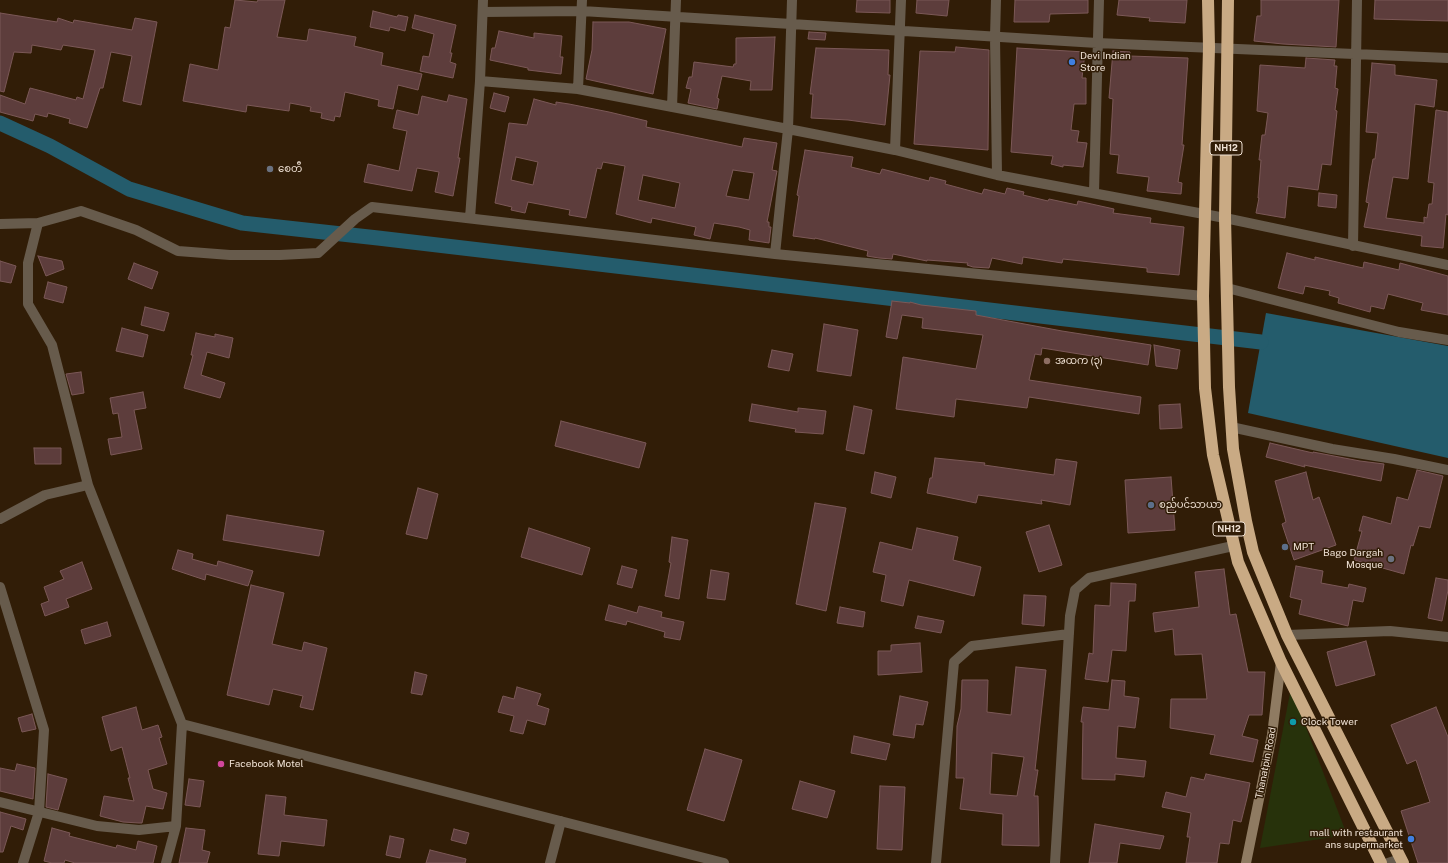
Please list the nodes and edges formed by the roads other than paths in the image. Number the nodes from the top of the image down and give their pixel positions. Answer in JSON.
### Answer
{"nodes":[{"id":1,"x":483,"y":0,"type":"edge"},
{"id":2,"x":582,"y":0,"type":"edge"},
{"id":3,"x":676,"y":0,"type":"edge"},
{"id":4,"x":792,"y":0,"type":"edge"},
{"id":5,"x":901,"y":0,"type":"edge"},
{"id":6,"x":996,"y":0,"type":"edge"},
{"id":7,"x":1099,"y":0,"type":"edge"},
{"id":8,"x":1208,"y":0,"type":"edge"},
{"id":9,"x":1228,"y":0,"type":"edge"},
{"id":10,"x":1356,"y":0,"type":"edge"},
{"id":11,"x":483,"y":12,"type":"junction"},
{"id":12,"x":582,"y":12,"type":"junction"},
{"id":13,"x":676,"y":17,"type":"junction"},
{"id":14,"x":791,"y":24,"type":"junction"},
{"id":15,"x":900,"y":31,"type":"junction"},
{"id":16,"x":995,"y":37,"type":"junction"},
{"id":17,"x":1097,"y":43,"type":"junction"},
{"id":18,"x":1209,"y":47,"type":"junction"},
{"id":19,"x":1228,"y":49,"type":"junction"},
{"id":20,"x":1356,"y":54,"type":"junction"},
{"id":21,"x":1448,"y":58,"type":"edge"},
{"id":22,"x":480,"y":81,"type":"junction"},
{"id":23,"x":578,"y":89,"type":"junction"},
{"id":24,"x":672,"y":107,"type":"junction"},
{"id":25,"x":788,"y":129,"type":"junction"},
{"id":26,"x":895,"y":150,"type":"junction"},
{"id":27,"x":997,"y":175,"type":"junction"},
{"id":28,"x":1094,"y":192,"type":"junction"},
{"id":29,"x":1205,"y":216,"type":"junction"},
{"id":30,"x":470,"y":218,"type":"junction"},
{"id":31,"x":1225,"y":218,"type":"junction"},
{"id":32,"x":38,"y":222,"type":"junction"},
{"id":33,"x":0,"y":224,"type":"edge"},
{"id":34,"x":1353,"y":246,"type":"junction"},
{"id":35,"x":775,"y":254,"type":"junction"},
{"id":36,"x":1448,"y":265,"type":"edge"},
{"id":37,"x":1227,"y":292,"type":"junction"},
{"id":38,"x":1203,"y":296,"type":"junction"},
{"id":39,"x":1448,"y":340,"type":"edge"},
{"id":40,"x":1231,"y":427,"type":"junction"},
{"id":41,"x":1448,"y":470,"type":"edge"},
{"id":42,"x":88,"y":485,"type":"junction"},
{"id":43,"x":0,"y":519,"type":"edge"},
{"id":44,"x":1233,"y":546,"type":"junction"},
{"id":45,"x":0,"y":587,"type":"edge"},
{"id":46,"x":1069,"y":634,"type":"junction"},
{"id":47,"x":1287,"y":635,"type":"junction"},
{"id":48,"x":1448,"y":637,"type":"edge"},
{"id":49,"x":1281,"y":662,"type":"junction"},
{"id":50,"x":182,"y":724,"type":"junction"},
{"id":51,"x":0,"y":802,"type":"edge"},
{"id":52,"x":39,"y":812,"type":"junction"},
{"id":53,"x":561,"y":821,"type":"junction"},
{"id":54,"x":176,"y":826,"type":"junction"},
{"id":55,"x":1401,"y":861,"type":"edge"},
{"id":56,"x":22,"y":863,"type":"edge"},
{"id":57,"x":166,"y":863,"type":"edge"},
{"id":58,"x":550,"y":863,"type":"edge"},
{"id":59,"x":724,"y":863,"type":"edge"},
{"id":60,"x":936,"y":863,"type":"edge"},
{"id":61,"x":1055,"y":863,"type":"edge"},
{"id":62,"x":1246,"y":863,"type":"edge"},
{"id":63,"x":1381,"y":863,"type":"edge"},
{"id":64,"x":1388,"y":863,"type":"edge"}],
"edges":[{"from":1,"to":11,"type":"street"},
{"from":2,"to":12,"type":"street"},
{"from":3,"to":13,"type":"street"},
{"from":4,"to":14,"type":"street"},
{"from":5,"to":15,"type":"street"},
{"from":6,"to":16,"type":"street"},
{"from":7,"to":17,"type":"street"},
{"from":8,"to":18,"type":"highway","number":"NH12"},
{"from":9,"to":19,"type":"highway","number":"NH12"},
{"from":10,"to":20,"type":"street"},
{"from":11,"to":12,"type":"street"},
{"from":11,"to":22,"type":"street"},
{"from":12,"to":13,"type":"street"},
{"from":12,"to":23,"type":"street"},
{"from":13,"to":14,"type":"street"},
{"from":13,"to":24,"type":"street"},
{"from":14,"to":15,"type":"street"},
{"from":14,"to":25,"type":"street"},
{"from":15,"to":16,"type":"street"},
{"from":15,"to":26,"type":"street"},
{"from":16,"to":17,"type":"street"},
{"from":16,"to":27,"type":"street"},
{"from":17,"to":18,"type":"street"},
{"from":17,"to":28,"type":"street"},
{"from":18,"to":19,"type":"street"},
{"from":18,"to":29,"type":"highway","number":"NH12"},
{"from":19,"to":20,"type":"street"},
{"from":19,"to":31,"type":"highway","number":"NH12"},
{"from":20,"to":21,"type":"street"},
{"from":20,"to":34,"type":"street"},
{"from":22,"to":23,"type":"street"},
{"from":22,"to":30,"type":"street"},
{"from":23,"to":24,"type":"street"},
{"from":24,"to":25,"type":"street"},
{"from":25,"to":26,"type":"street"},
{"from":25,"to":35,"type":"street"},
{"from":26,"to":27,"type":"street"},
{"from":27,"to":28,"type":"street"},
{"from":28,"to":29,"type":"street"},
{"from":29,"to":31,"type":"street"},
{"from":29,"to":38,"type":"highway","number":"NH12"},
{"from":30,"to":32,"type":"street"},
{"from":30,"to":35,"type":"street"},
{"from":31,"to":34,"type":"street"},
{"from":31,"to":37,"type":"highway","number":"NH12"},
{"from":32,"to":33,"type":"street"},
{"from":32,"to":42,"type":"street"},
{"from":34,"to":36,"type":"street"},
{"from":35,"to":38,"type":"street"},
{"from":37,"to":39,"type":"street"},
{"from":37,"to":40,"type":"highway","number":"NH12"},
{"from":38,"to":44,"type":"highway","number":"NH12"},
{"from":40,"to":41,"type":"street"},
{"from":40,"to":47,"type":"highway","number":"NH12"},
{"from":42,"to":43,"type":"street"},
{"from":42,"to":50,"type":"street"},
{"from":44,"to":46,"type":"street"},
{"from":44,"to":49,"type":"highway","number":"NH12"},
{"from":45,"to":52,"type":"street"},
{"from":46,"to":60,"type":"street"},
{"from":46,"to":61,"type":"street"},
{"from":47,"to":48,"type":"street"},
{"from":47,"to":55,"type":"highway","number":"NH12"},
{"from":49,"to":62,"type":"main road","name":"Thanatpin Road"},
{"from":49,"to":63,"type":"highway","number":"NH12"},
{"from":50,"to":53,"type":"street"},
{"from":50,"to":54,"type":"street"},
{"from":51,"to":52,"type":"street"},
{"from":52,"to":54,"type":"street"},
{"from":52,"to":56,"type":"street"},
{"from":53,"to":58,"type":"street"},
{"from":53,"to":59,"type":"street"},
{"from":54,"to":57,"type":"street"},
{"from":55,"to":64,"type":"street"}]}
